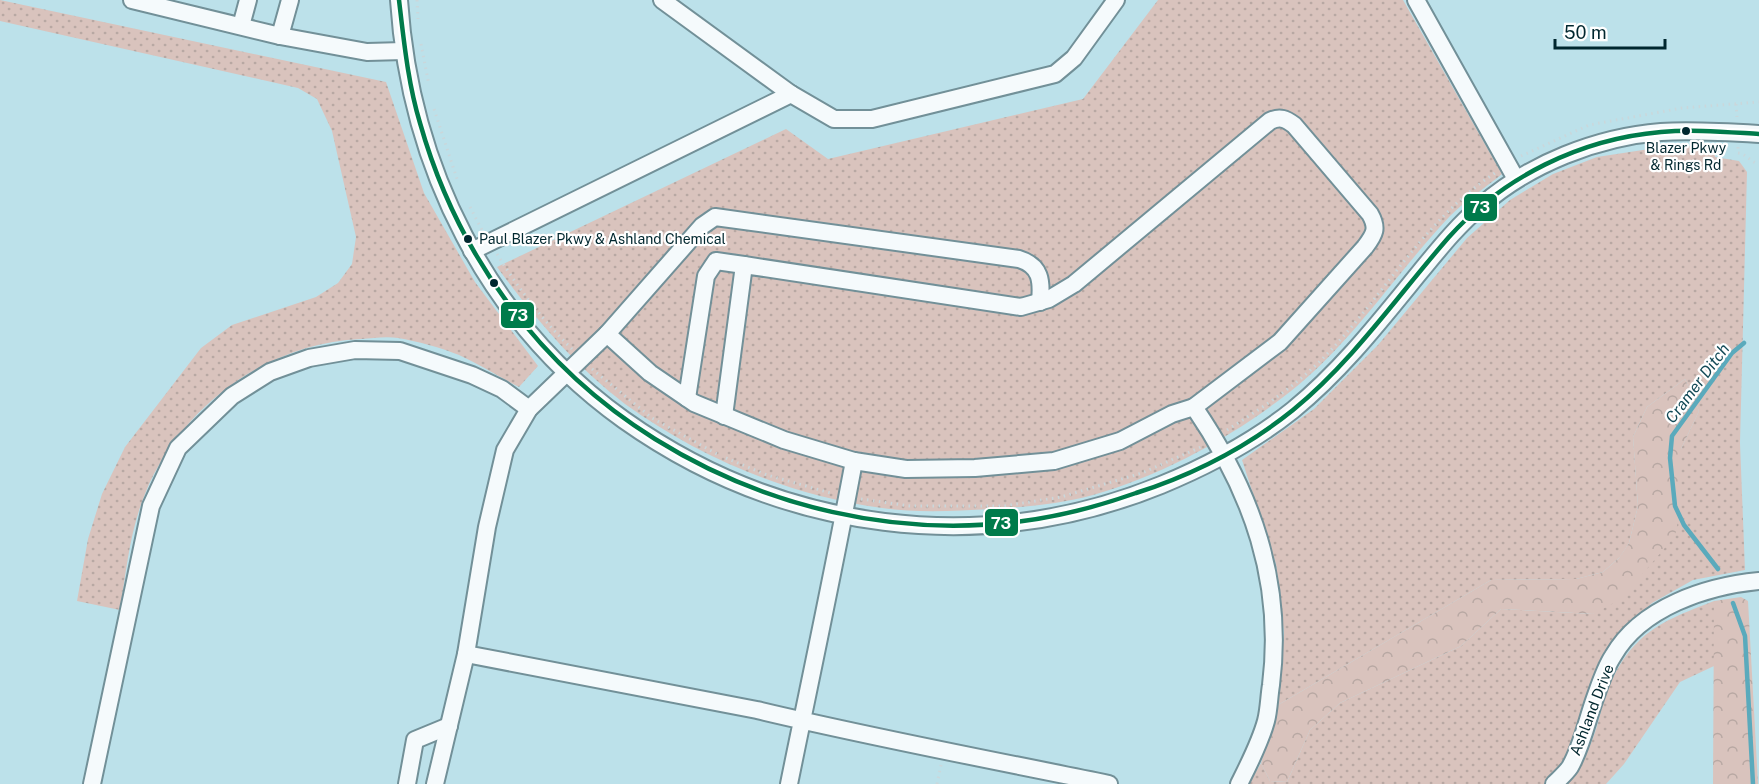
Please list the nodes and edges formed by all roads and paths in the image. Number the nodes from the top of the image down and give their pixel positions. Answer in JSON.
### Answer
{"nodes":[{"id":1,"x":132,"y":0,"type":"edge"},
{"id":2,"x":248,"y":0,"type":"edge"},
{"id":3,"x":290,"y":0,"type":"edge"},
{"id":4,"x":399,"y":0,"type":"edge"},
{"id":5,"x":662,"y":0,"type":"edge"},
{"id":6,"x":1116,"y":0,"type":"edge"},
{"id":7,"x":1416,"y":0,"type":"edge"},
{"id":8,"x":241,"y":26,"type":"junction"},
{"id":9,"x":280,"y":36,"type":"junction"},
{"id":10,"x":404,"y":51,"type":"junction"},
{"id":11,"x":791,"y":94,"type":"junction"},
{"id":12,"x":1759,"y":134,"type":"edge"},
{"id":13,"x":1516,"y":179,"type":"junction"},
{"id":14,"x":472,"y":251,"type":"junction"},
{"id":15,"x":744,"y":265,"type":"junction"},
{"id":16,"x":1040,"y":302,"type":"junction"},
{"id":17,"x":607,"y":334,"type":"junction"},
{"id":18,"x":568,"y":372,"type":"junction"},
{"id":19,"x":687,"y":398,"type":"junction"},
{"id":20,"x":1194,"y":407,"type":"junction"},
{"id":21,"x":529,"y":409,"type":"junction"},
{"id":22,"x":724,"y":416,"type":"junction"},
{"id":23,"x":1225,"y":455,"type":"junction"},
{"id":24,"x":854,"y":460,"type":"junction"},
{"id":25,"x":844,"y":516,"type":"junction"},
{"id":26,"x":1759,"y":581,"type":"edge"},
{"id":27,"x":466,"y":654,"type":"junction"},
{"id":28,"x":802,"y":721,"type":"junction"},
{"id":29,"x":449,"y":726,"type":"junction"},
{"id":30,"x":944,"y":751,"type":"junction"},
{"id":31,"x":92,"y":784,"type":"edge"},
{"id":32,"x":407,"y":784,"type":"edge"},
{"id":33,"x":435,"y":784,"type":"edge"},
{"id":34,"x":789,"y":784,"type":"edge"},
{"id":35,"x":937,"y":784,"type":"edge"},
{"id":36,"x":1109,"y":784,"type":"edge"},
{"id":37,"x":1239,"y":784,"type":"edge"},
{"id":38,"x":1554,"y":784,"type":"edge"}],
"edges":[{"from":1,"to":8,"type":"street"},
{"from":2,"to":8,"type":"street"},
{"from":3,"to":9,"type":"street"},
{"from":4,"to":10,"type":"street"},
{"from":5,"to":11,"type":"street"},
{"from":6,"to":11,"type":"street"},
{"from":7,"to":13,"type":"street"},
{"from":8,"to":9,"type":"street"},
{"from":9,"to":10,"type":"street"},
{"from":10,"to":14,"type":"street"},
{"from":11,"to":14,"type":"street"},
{"from":12,"to":13,"type":"street"},
{"from":13,"to":23,"type":"street"},
{"from":14,"to":18,"type":"street"},
{"from":15,"to":16,"type":"street"},
{"from":15,"to":19,"type":"street"},
{"from":15,"to":22,"type":"street"},
{"from":16,"to":17,"type":"street"},
{"from":16,"to":20,"type":"street"},
{"from":17,"to":18,"type":"street"},
{"from":17,"to":19,"type":"street"},
{"from":18,"to":21,"type":"street"},
{"from":18,"to":25,"type":"street"},
{"from":19,"to":22,"type":"street"},
{"from":20,"to":23,"type":"street"},
{"from":20,"to":24,"type":"street"},
{"from":21,"to":27,"type":"street"},
{"from":21,"to":31,"type":"street"},
{"from":22,"to":24,"type":"street"},
{"from":23,"to":25,"type":"street"},
{"from":23,"to":37,"type":"street"},
{"from":24,"to":25,"type":"street"},
{"from":25,"to":28,"type":"street"},
{"from":26,"to":38,"type":"street","name":"Ashland Drive"},
{"from":27,"to":28,"type":"street"},
{"from":27,"to":29,"type":"street"},
{"from":28,"to":30,"type":"street"},
{"from":28,"to":34,"type":"street"},
{"from":29,"to":32,"type":"street"},
{"from":29,"to":33,"type":"street"},
{"from":30,"to":35,"type":"path"},
{"from":30,"to":36,"type":"street"}]}
